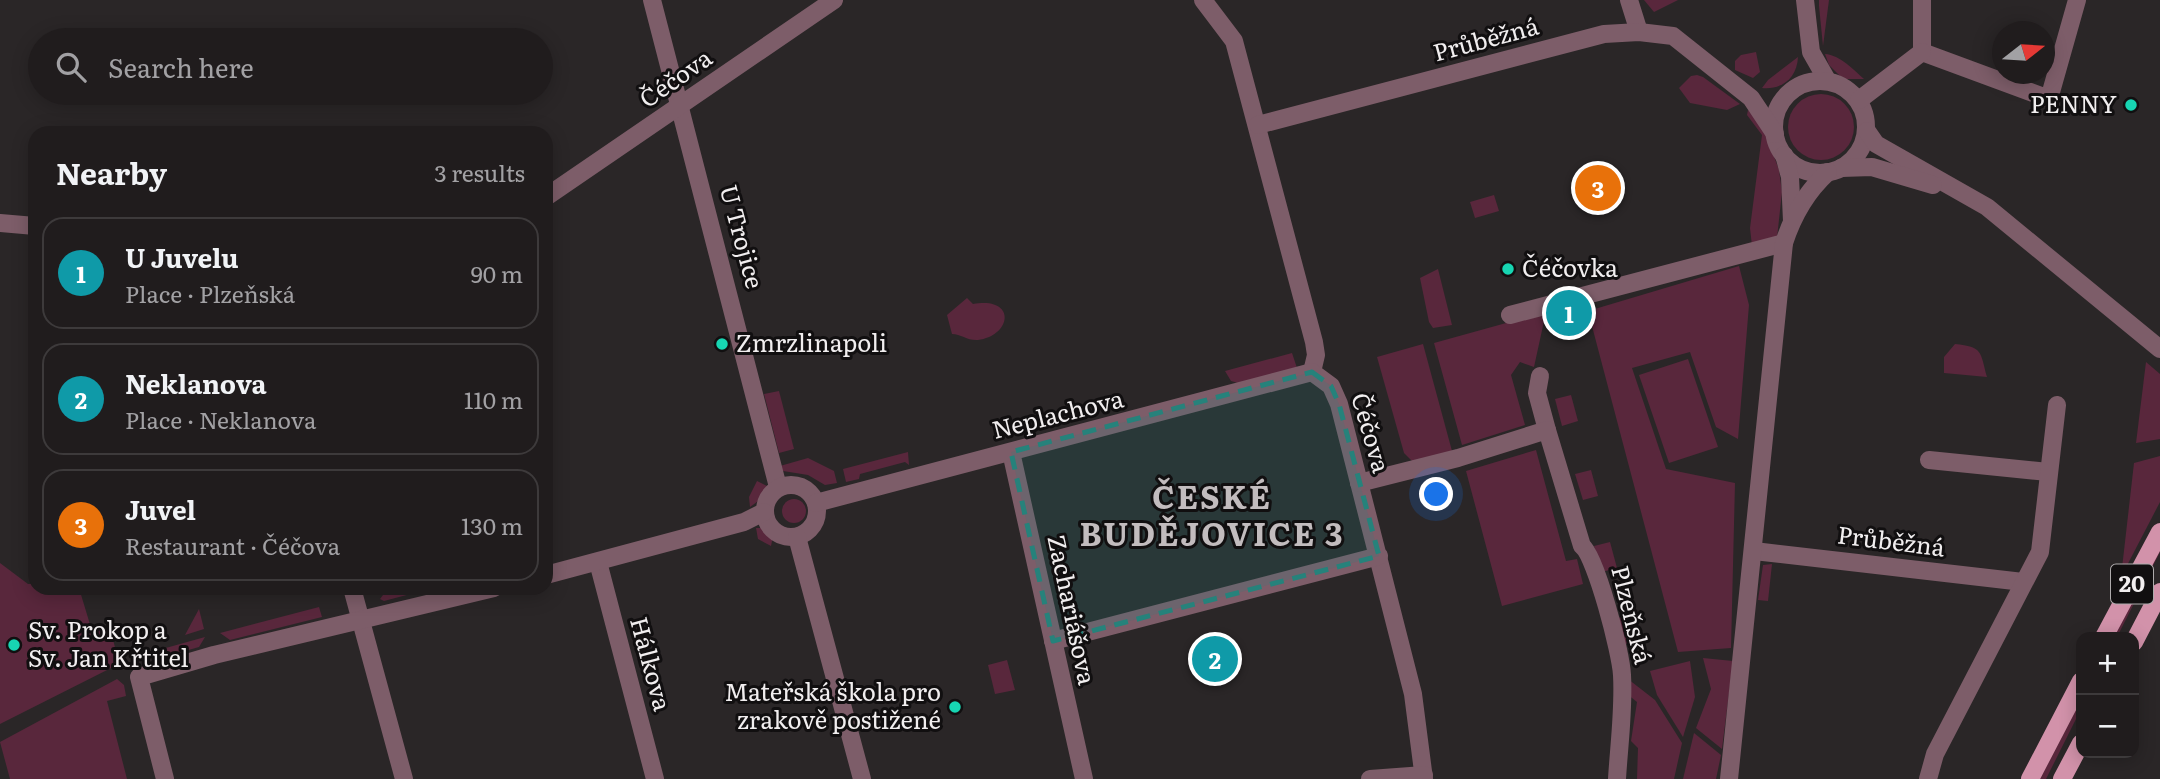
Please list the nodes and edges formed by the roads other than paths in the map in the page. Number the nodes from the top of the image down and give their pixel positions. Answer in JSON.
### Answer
{"nodes":[{"id":1,"x":652,"y":0,"type":"edge"},
{"id":2,"x":834,"y":0,"type":"edge"},
{"id":3,"x":1203,"y":0,"type":"edge"},
{"id":4,"x":1629,"y":0,"type":"edge"},
{"id":5,"x":1805,"y":0,"type":"edge"},
{"id":6,"x":1922,"y":0,"type":"edge"},
{"id":7,"x":2077,"y":0,"type":"edge"},
{"id":8,"x":1639,"y":32,"type":"junction"},
{"id":9,"x":1811,"y":52,"type":"junction"},
{"id":10,"x":1922,"y":52,"type":"junction"},
{"id":11,"x":1827,"y":80,"type":"junction"},
{"id":12,"x":1789,"y":93,"type":"junction"},
{"id":13,"x":1751,"y":98,"type":"junction"},
{"id":14,"x":1859,"y":100,"type":"junction"},
{"id":15,"x":681,"y":106,"type":"junction"},
{"id":16,"x":1258,"y":125,"type":"junction"},
{"id":17,"x":1867,"y":131,"type":"junction"},
{"id":18,"x":1774,"y":134,"type":"junction"},
{"id":19,"x":1784,"y":155,"type":"junction"},
{"id":20,"x":1835,"y":170,"type":"junction"},
{"id":21,"x":1957,"y":190,"type":"junction"},
{"id":22,"x":553,"y":192,"type":"edge"},
{"id":23,"x":1792,"y":221,"type":"junction"},
{"id":24,"x":0,"y":223,"type":"edge"},
{"id":25,"x":28,"y":225,"type":"edge"},
{"id":26,"x":1784,"y":243,"type":"junction"},
{"id":27,"x":1510,"y":315,"type":"dead end"},
{"id":28,"x":2160,"y":349,"type":"edge"},
{"id":29,"x":1312,"y":372,"type":"junction"},
{"id":30,"x":1540,"y":376,"type":"dead end"},
{"id":31,"x":2057,"y":405,"type":"dead end"},
{"id":32,"x":1548,"y":430,"type":"junction"},
{"id":33,"x":1011,"y":452,"type":"junction"},
{"id":34,"x":1929,"y":460,"type":"dead end"},
{"id":35,"x":2048,"y":472,"type":"junction"},
{"id":36,"x":1359,"y":483,"type":"junction"},
{"id":37,"x":778,"y":487,"type":"junction"},
{"id":38,"x":816,"y":503,"type":"junction"},
{"id":39,"x":764,"y":512,"type":"junction"},
{"id":40,"x":2160,"y":531,"type":"edge"},
{"id":41,"x":797,"y":537,"type":"junction"},
{"id":42,"x":1754,"y":551,"type":"junction"},
{"id":43,"x":1378,"y":556,"type":"junction"},
{"id":44,"x":598,"y":562,"type":"junction"},
{"id":45,"x":553,"y":573,"type":"edge"},
{"id":46,"x":2023,"y":582,"type":"junction"},
{"id":47,"x":2160,"y":592,"type":"edge"},
{"id":48,"x":354,"y":595,"type":"edge"},
{"id":49,"x":464,"y":595,"type":"edge"},
{"id":50,"x":360,"y":619,"type":"junction"},
{"id":51,"x":2107,"y":632,"type":"edge"},
{"id":52,"x":2139,"y":632,"type":"edge"},
{"id":53,"x":1053,"y":641,"type":"junction"},
{"id":54,"x":2076,"y":691,"type":"edge"},
{"id":55,"x":2076,"y":752,"type":"edge"},
{"id":56,"x":1424,"y":777,"type":"edge"},
{"id":57,"x":165,"y":779,"type":"edge"},
{"id":58,"x":404,"y":779,"type":"edge"},
{"id":59,"x":655,"y":779,"type":"edge"},
{"id":60,"x":862,"y":779,"type":"edge"},
{"id":61,"x":1084,"y":779,"type":"edge"},
{"id":62,"x":1370,"y":779,"type":"edge"},
{"id":63,"x":1617,"y":779,"type":"edge"},
{"id":64,"x":1729,"y":779,"type":"edge"},
{"id":65,"x":1928,"y":779,"type":"edge"},
{"id":66,"x":2030,"y":779,"type":"edge"},
{"id":67,"x":2062,"y":779,"type":"edge"}],
"edges":[{"from":1,"to":15,"type":"street","name":"U Trojice"},
{"from":2,"to":15,"type":"street","name":"Čéčova"},
{"from":3,"to":16,"type":"street"},
{"from":4,"to":8,"type":"street"},
{"from":5,"to":9,"type":"street"},
{"from":6,"to":10,"type":"street"},
{"from":7,"to":10,"type":"street"},
{"from":8,"to":13,"type":"street","name":"Průběžná"},
{"from":8,"to":16,"type":"street","name":"Průběžná"},
{"from":9,"to":11,"type":"street"},
{"from":9,"to":12,"type":"street"},
{"from":10,"to":14,"type":"street"},
{"from":11,"to":12,"type":"street"},
{"from":11,"to":14,"type":"street"},
{"from":12,"to":13,"type":"street"},
{"from":12,"to":18,"type":"street"},
{"from":13,"to":18,"type":"street","name":"Průběžná"},
{"from":14,"to":17,"type":"street"},
{"from":15,"to":22,"type":"street","name":"Čéčova"},
{"from":15,"to":37,"type":"street","name":"U Trojice"},
{"from":16,"to":29,"type":"street"},
{"from":17,"to":20,"type":"street"},
{"from":17,"to":21,"type":"street"},
{"from":18,"to":19,"type":"street"},
{"from":19,"to":20,"type":"street"},
{"from":19,"to":23,"type":"street"},
{"from":20,"to":21,"type":"street"},
{"from":20,"to":23,"type":"street"},
{"from":21,"to":28,"type":"street"},
{"from":23,"to":26,"type":"street"},
{"from":24,"to":25,"type":"street"},
{"from":26,"to":27,"type":"street"},
{"from":26,"to":42,"type":"street"},
{"from":29,"to":33,"type":"street","name":"Neplachova"},
{"from":29,"to":36,"type":"street","name":"Čéčova"},
{"from":30,"to":32,"type":"street","name":"Plzeňská"},
{"from":31,"to":35,"type":"street"},
{"from":32,"to":36,"type":"street"},
{"from":32,"to":63,"type":"street","name":"Plzeňská"},
{"from":33,"to":38,"type":"street","name":"Neplachova"},
{"from":33,"to":53,"type":"street","name":"Zachariášova"},
{"from":34,"to":35,"type":"street"},
{"from":35,"to":46,"type":"street"},
{"from":36,"to":43,"type":"street","name":"Čéčova"},
{"from":37,"to":38,"type":"street"},
{"from":37,"to":39,"type":"street"},
{"from":38,"to":41,"type":"street"},
{"from":39,"to":41,"type":"street"},
{"from":39,"to":44,"type":"street"},
{"from":40,"to":51,"type":"main road","number":"20"},
{"from":41,"to":60,"type":"street"},
{"from":42,"to":46,"type":"street","name":"Průběžná"},
{"from":42,"to":64,"type":"street"},
{"from":43,"to":53,"type":"street"},
{"from":43,"to":56,"type":"street","name":"Čéčova"},
{"from":44,"to":45,"type":"street"},
{"from":44,"to":59,"type":"street","name":"Hálkova"},
{"from":46,"to":65,"type":"street"},
{"from":47,"to":52,"type":"main road","number":"20"},
{"from":48,"to":50,"type":"street"},
{"from":49,"to":50,"type":"street"},
{"from":50,"to":57,"type":"street"},
{"from":50,"to":58,"type":"street"},
{"from":53,"to":61,"type":"street","name":"Zachariášova"},
{"from":54,"to":66,"type":"main road"},
{"from":55,"to":67,"type":"main road"},
{"from":56,"to":62,"type":"street"}]}
